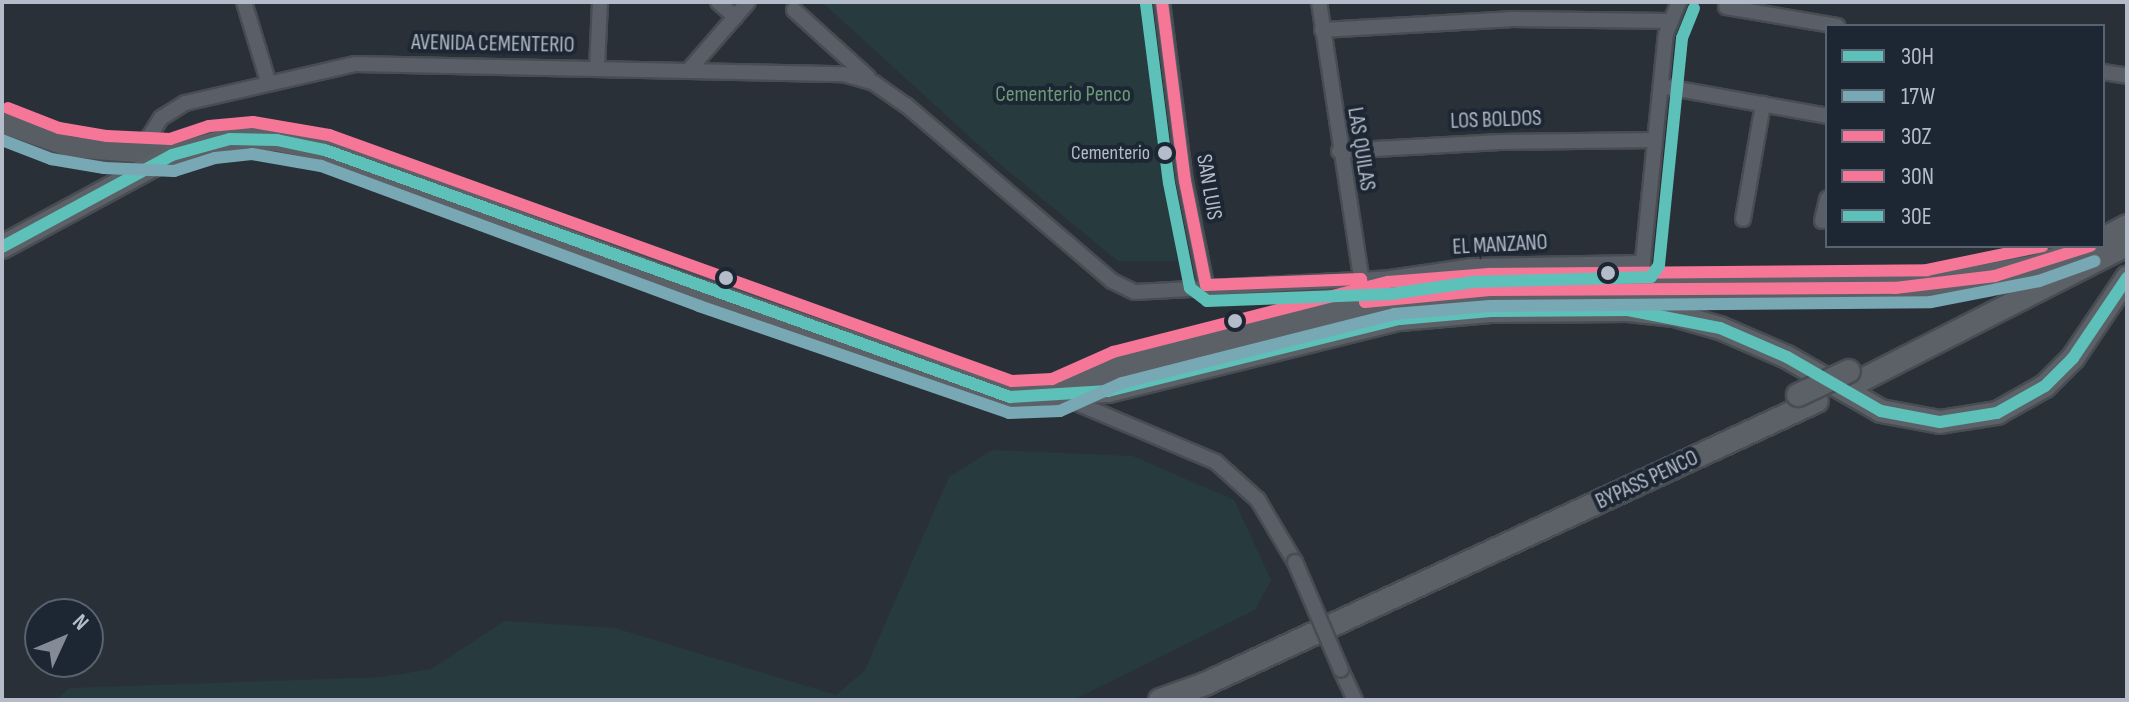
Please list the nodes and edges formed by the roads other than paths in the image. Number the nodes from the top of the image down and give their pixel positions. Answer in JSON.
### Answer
{"nodes":[{"id":1,"x":244,"y":2,"type":"edge"},
{"id":2,"x":600,"y":2,"type":"edge"},
{"id":3,"x":718,"y":2,"type":"edge"},
{"id":4,"x":748,"y":2,"type":"edge"},
{"id":5,"x":1162,"y":2,"type":"edge"},
{"id":6,"x":1319,"y":2,"type":"edge"},
{"id":7,"x":1679,"y":2,"type":"edge"},
{"id":8,"x":1726,"y":7,"type":"dead end"},
{"id":9,"x":794,"y":10,"type":"dead end"},
{"id":10,"x":735,"y":17,"type":"junction"},
{"id":11,"x":1669,"y":21,"type":"junction"},
{"id":12,"x":1825,"y":24,"type":"edge"},
{"id":13,"x":1322,"y":30,"type":"junction"},
{"id":14,"x":597,"y":68,"type":"junction"},
{"id":15,"x":688,"y":71,"type":"junction"},
{"id":16,"x":2105,"y":72,"type":"edge"},
{"id":17,"x":2127,"y":76,"type":"edge"},
{"id":18,"x":268,"y":81,"type":"junction"},
{"id":19,"x":874,"y":83,"type":"junction"},
{"id":20,"x":1661,"y":86,"type":"junction"},
{"id":21,"x":1763,"y":104,"type":"junction"},
{"id":22,"x":1825,"y":116,"type":"edge"},
{"id":23,"x":2,"y":123,"type":"edge"},
{"id":24,"x":1655,"y":140,"type":"junction"},
{"id":25,"x":1339,"y":151,"type":"junction"},
{"id":26,"x":139,"y":153,"type":"junction"},
{"id":27,"x":172,"y":155,"type":"junction"},
{"id":28,"x":1825,"y":208,"type":"edge"},
{"id":29,"x":1743,"y":219,"type":"dead end"},
{"id":30,"x":1822,"y":221,"type":"dead end"},
{"id":31,"x":2127,"y":226,"type":"edge"},
{"id":32,"x":2105,"y":238,"type":"edge"},
{"id":33,"x":2127,"y":245,"type":"edge"},
{"id":34,"x":2,"y":247,"type":"edge"},
{"id":35,"x":2082,"y":251,"type":"edge"},
{"id":36,"x":1643,"y":263,"type":"junction"},
{"id":37,"x":2127,"y":278,"type":"edge"},
{"id":38,"x":1361,"y":279,"type":"junction"},
{"id":39,"x":1206,"y":285,"type":"junction"},
{"id":40,"x":1640,"y":289,"type":"junction"},
{"id":41,"x":1365,"y":302,"type":"junction"},
{"id":42,"x":1854,"y":376,"type":"junction"},
{"id":43,"x":1056,"y":395,"type":"junction"},
{"id":44,"x":1158,"y":700,"type":"edge"},
{"id":45,"x":1355,"y":700,"type":"edge"}],
"edges":[{"from":1,"to":18,"type":"street"},
{"from":2,"to":14,"type":"street"},
{"from":3,"to":10,"type":"street"},
{"from":4,"to":10,"type":"street"},
{"from":5,"to":39,"type":"street","name":"SAN LUIS"},
{"from":6,"to":13,"type":"street","name":"LAS QUILAS"},
{"from":7,"to":11,"type":"street"},
{"from":8,"to":12,"type":"street"},
{"from":9,"to":19,"type":"street","name":"AVENIDA CEMENTERIO"},
{"from":10,"to":15,"type":"street"},
{"from":11,"to":13,"type":"street"},
{"from":11,"to":20,"type":"street"},
{"from":13,"to":25,"type":"street","name":"LAS QUILAS"},
{"from":14,"to":15,"type":"street","name":"AVENIDA CEMENTERIO"},
{"from":14,"to":18,"type":"street","name":"AVENIDA CEMENTERIO"},
{"from":15,"to":19,"type":"street","name":"AVENIDA CEMENTERIO"},
{"from":16,"to":17,"type":"street"},
{"from":18,"to":26,"type":"street","name":"AVENIDA CEMENTERIO"},
{"from":19,"to":39,"type":"street","name":"AVENIDA CEMENTERIO"},
{"from":20,"to":21,"type":"street"},
{"from":20,"to":24,"type":"street"},
{"from":21,"to":22,"type":"street"},
{"from":21,"to":29,"type":"street"},
{"from":23,"to":26,"type":"main road"},
{"from":24,"to":25,"type":"street","name":"LOS BOLDOS"},
{"from":24,"to":36,"type":"street"},
{"from":25,"to":38,"type":"street","name":"LAS QUILAS"},
{"from":26,"to":27,"type":"main road"},
{"from":27,"to":34,"type":"main road"},
{"from":27,"to":43,"type":"main road"},
{"from":28,"to":30,"type":"street"},
{"from":31,"to":32,"type":"main road"},
{"from":33,"to":42,"type":"main road","name":"BYPASS PENCO"},
{"from":35,"to":40,"type":"main road"},
{"from":35,"to":42,"type":"main road","name":"BYPASS PENCO"},
{"from":36,"to":38,"type":"street","name":"EL MANZANO"},
{"from":36,"to":40,"type":"street"},
{"from":37,"to":43,"type":"main road"},
{"from":38,"to":39,"type":"street","name":"AVENIDA CEMENTERIO"},
{"from":38,"to":41,"type":"street","name":"LAS QUILAS"},
{"from":40,"to":41,"type":"main road"},
{"from":41,"to":43,"type":"main road"},
{"from":42,"to":44,"type":"main road","name":"BYPASS PENCO"},
{"from":43,"to":45,"type":"street","bridge":true}]}
